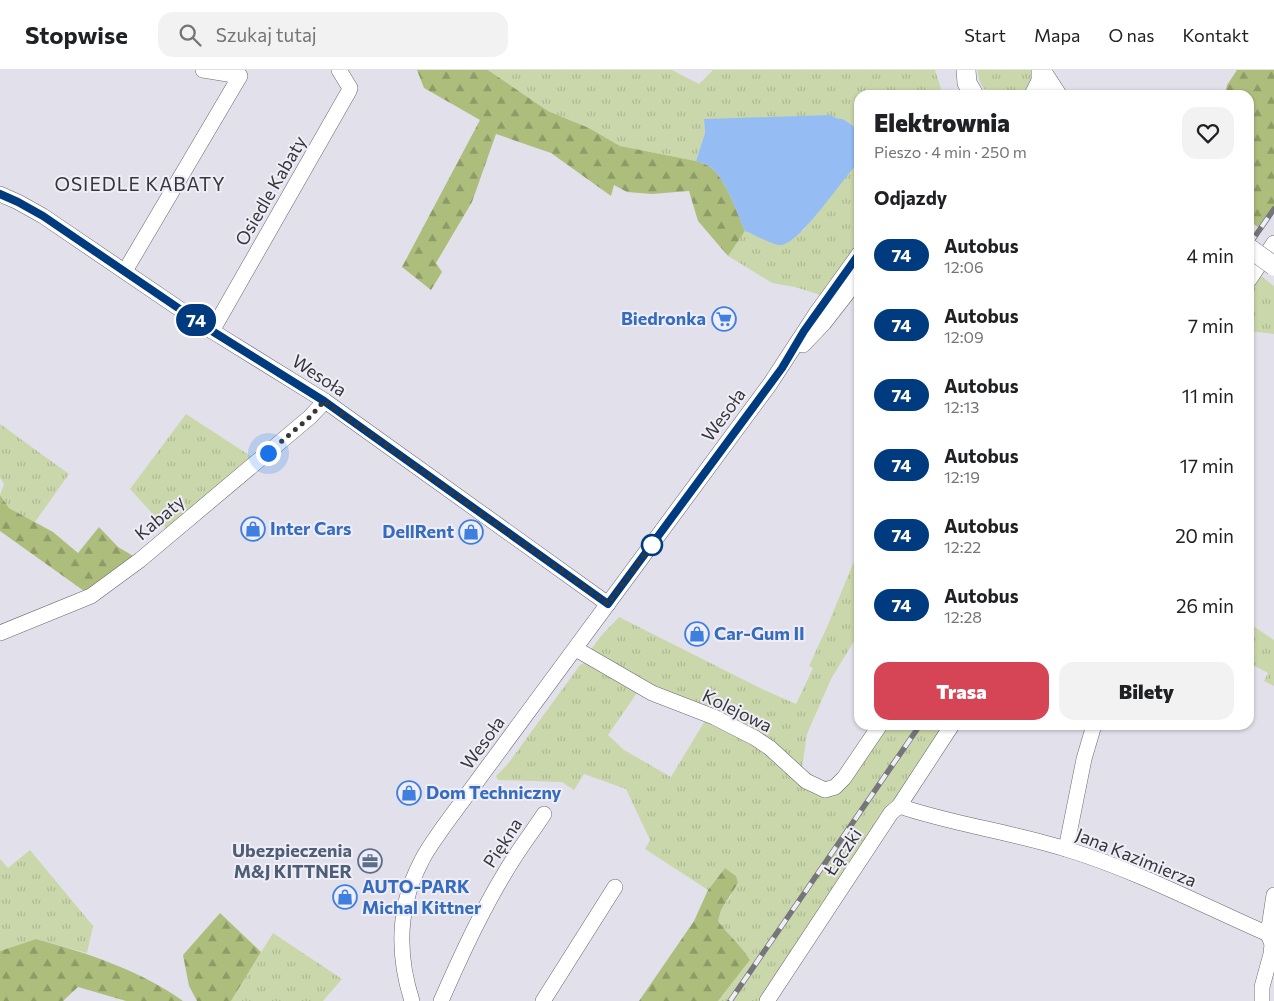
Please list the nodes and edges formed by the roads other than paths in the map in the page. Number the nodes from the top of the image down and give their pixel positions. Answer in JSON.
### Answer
{"nodes":[{"id":1,"x":203,"y":70,"type":"edge"},
{"id":2,"x":339,"y":70,"type":"edge"},
{"id":3,"x":1041,"y":71,"type":"edge"},
{"id":4,"x":1036,"y":90,"type":"edge"},
{"id":5,"x":1054,"y":90,"type":"edge"},
{"id":6,"x":0,"y":194,"type":"edge"},
{"id":7,"x":1274,"y":243,"type":"edge"},
{"id":8,"x":1254,"y":252,"type":"edge"},
{"id":9,"x":854,"y":261,"type":"edge"},
{"id":10,"x":1274,"y":266,"type":"edge"},
{"id":11,"x":125,"y":271,"type":"junction"},
{"id":12,"x":1254,"y":273,"type":"edge"},
{"id":13,"x":854,"y":284,"type":"edge"},
{"id":14,"x":212,"y":331,"type":"junction"},
{"id":15,"x":782,"y":368,"type":"junction"},
{"id":16,"x":324,"y":401,"type":"junction"},
{"id":17,"x":608,"y":604,"type":"junction"},
{"id":18,"x":0,"y":633,"type":"edge"},
{"id":19,"x":576,"y":649,"type":"junction"},
{"id":20,"x":877,"y":730,"type":"edge"},
{"id":21,"x":949,"y":730,"type":"edge"},
{"id":22,"x":1093,"y":730,"type":"edge"},
{"id":23,"x":899,"y":806,"type":"junction"},
{"id":24,"x":544,"y":814,"type":"dead end"},
{"id":25,"x":1066,"y":849,"type":"junction"},
{"id":26,"x":615,"y":887,"type":"dead end"},
{"id":27,"x":1274,"y":895,"type":"edge"},
{"id":28,"x":1268,"y":934,"type":"junction"},
{"id":29,"x":412,"y":1001,"type":"edge"},
{"id":30,"x":441,"y":1001,"type":"edge"},
{"id":31,"x":543,"y":1001,"type":"edge"},
{"id":32,"x":767,"y":1001,"type":"edge"},
{"id":33,"x":1262,"y":1001,"type":"edge"}],
"edges":[{"from":1,"to":11,"type":"street"},
{"from":2,"to":14,"type":"street","name":"Osiedle Kabaty"},
{"from":3,"to":4,"type":"main road"},
{"from":3,"to":5,"type":"main road"},
{"from":6,"to":11,"type":"street","name":"Wesoła"},
{"from":7,"to":12,"type":"street"},
{"from":8,"to":10,"type":"main road","bridge":true},
{"from":9,"to":15,"type":"street","name":"Wesoła"},
{"from":11,"to":14,"type":"street","name":"Wesoła"},
{"from":13,"to":15,"type":"street","name":"Wesoła"},
{"from":14,"to":16,"type":"street","name":"Wesoła"},
{"from":15,"to":17,"type":"street","name":"Wesoła"},
{"from":16,"to":17,"type":"street","name":"Wesoła"},
{"from":16,"to":18,"type":"street","name":"Kabaty"},
{"from":17,"to":19,"type":"street","name":"Wesoła"},
{"from":19,"to":20,"type":"street","name":"Kolejowa"},
{"from":19,"to":29,"type":"street","name":"Wesoła"},
{"from":21,"to":23,"type":"street","name":"Łączki"},
{"from":22,"to":25,"type":"street"},
{"from":23,"to":25,"type":"street","name":"Jana Kazimierza"},
{"from":23,"to":32,"type":"street","name":"Łączki"},
{"from":24,"to":30,"type":"street","name":"Piękna"},
{"from":25,"to":28,"type":"street","name":"Jana Kazimierza"},
{"from":26,"to":31,"type":"street"},
{"from":27,"to":28,"type":"street"},
{"from":28,"to":33,"type":"street"}]}
